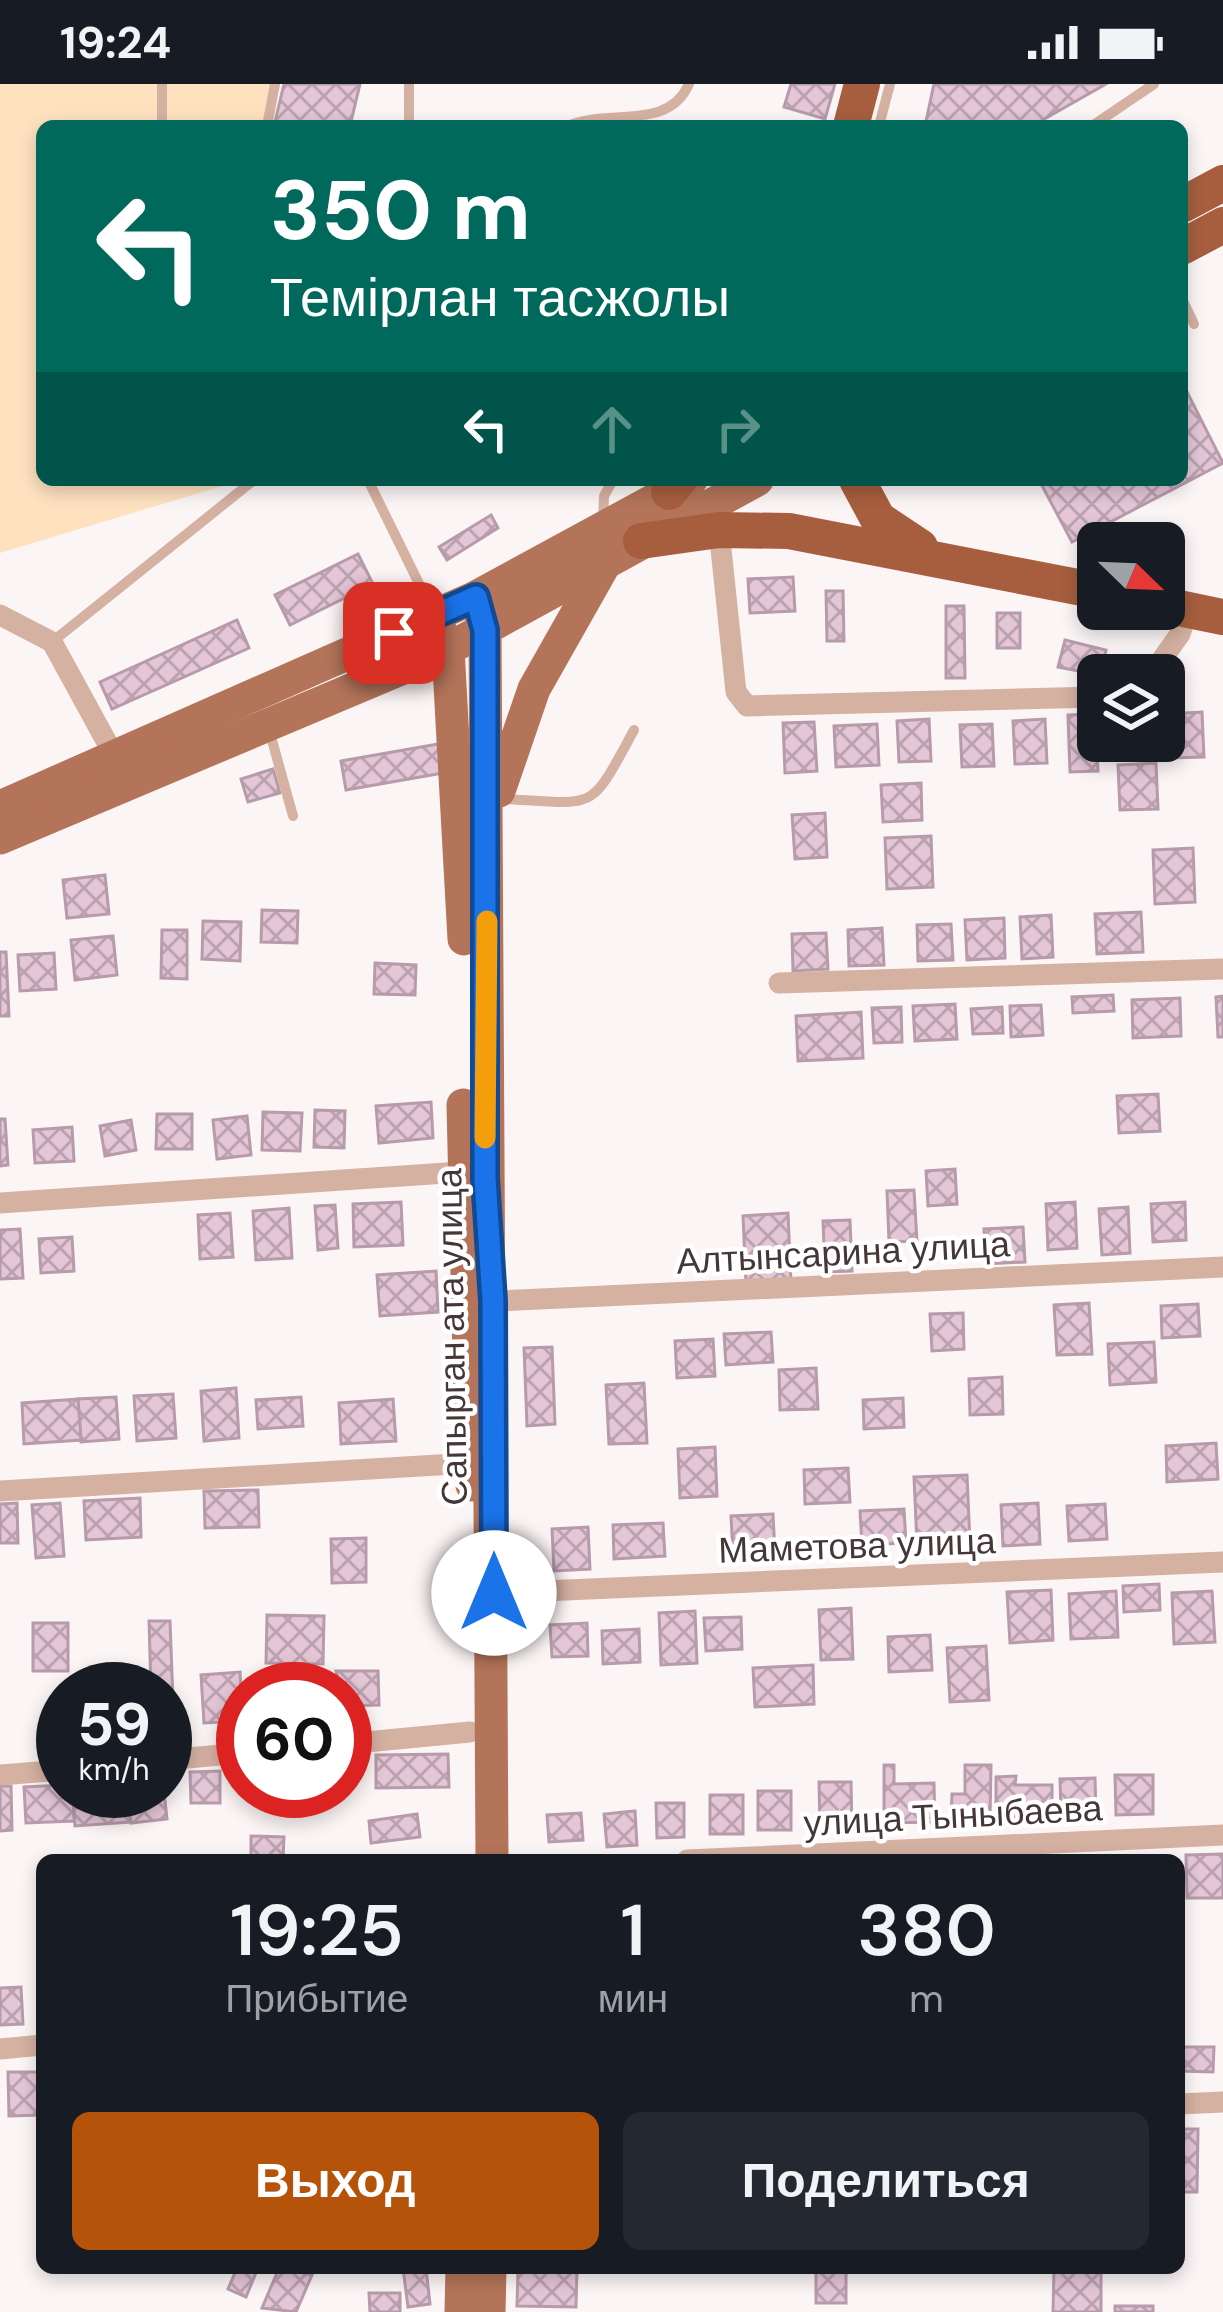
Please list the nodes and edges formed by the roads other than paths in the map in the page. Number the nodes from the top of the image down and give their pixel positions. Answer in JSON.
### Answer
{"nodes":[{"id":1,"x":162,"y":84,"type":"edge"},
{"id":2,"x":275,"y":84,"type":"edge"},
{"id":3,"x":409,"y":84,"type":"edge"},
{"id":4,"x":689,"y":84,"type":"edge"},
{"id":5,"x":862,"y":84,"type":"edge"},
{"id":6,"x":890,"y":84,"type":"edge"},
{"id":7,"x":1154,"y":84,"type":"edge"},
{"id":8,"x":162,"y":120,"type":"edge"},
{"id":9,"x":267,"y":120,"type":"edge"},
{"id":10,"x":409,"y":120,"type":"edge"},
{"id":11,"x":581,"y":120,"type":"edge"},
{"id":12,"x":853,"y":120,"type":"edge"},
{"id":13,"x":881,"y":120,"type":"edge"},
{"id":14,"x":1101,"y":120,"type":"edge"},
{"id":15,"x":1223,"y":183,"type":"edge"},
{"id":16,"x":1188,"y":202,"type":"edge"},
{"id":17,"x":1223,"y":225,"type":"edge"},
{"id":18,"x":1188,"y":244,"type":"edge"},
{"id":19,"x":1188,"y":312,"type":"edge"},
{"id":20,"x":1194,"y":324,"type":"dead end"},
{"id":21,"x":247,"y":486,"type":"edge"},
{"id":22,"x":371,"y":486,"type":"edge"},
{"id":23,"x":610,"y":486,"type":"edge"},
{"id":24,"x":677,"y":486,"type":"edge"},
{"id":25,"x":746,"y":486,"type":"edge"},
{"id":26,"x":860,"y":486,"type":"edge"},
{"id":27,"x":719,"y":530,"type":"junction"},
{"id":28,"x":641,"y":541,"type":"junction"},
{"id":29,"x":606,"y":543,"type":"junction"},
{"id":30,"x":950,"y":560,"type":"junction"},
{"id":31,"x":1077,"y":587,"type":"edge"},
{"id":32,"x":1192,"y":611,"type":"edge"},
{"id":33,"x":481,"y":614,"type":"junction"},
{"id":34,"x":0,"y":615,"type":"edge"},
{"id":35,"x":434,"y":615,"type":"junction"},
{"id":36,"x":52,"y":642,"type":"junction"},
{"id":37,"x":448,"y":649,"type":"junction"},
{"id":38,"x":1166,"y":654,"type":"edge"},
{"id":39,"x":1077,"y":698,"type":"edge"},
{"id":40,"x":267,"y":725,"type":"junction"},
{"id":41,"x":634,"y":730,"type":"dead end"},
{"id":42,"x":116,"y":759,"type":"junction"},
{"id":43,"x":497,"y":799,"type":"junction"},
{"id":44,"x":0,"y":807,"type":"edge"},
{"id":45,"x":292,"y":816,"type":"dead end"},
{"id":46,"x":0,"y":838,"type":"edge"},
{"id":47,"x":487,"y":839,"type":"junction"},
{"id":48,"x":1223,"y":969,"type":"edge"},
{"id":49,"x":779,"y":983,"type":"dead end"},
{"id":50,"x":461,"y":1172,"type":"junction"},
{"id":51,"x":0,"y":1203,"type":"edge"},
{"id":52,"x":1223,"y":1267,"type":"edge"},
{"id":53,"x":479,"y":1301,"type":"junction"},
{"id":54,"x":471,"y":1463,"type":"junction"},
{"id":55,"x":0,"y":1491,"type":"edge"},
{"id":56,"x":1223,"y":1562,"type":"edge"},
{"id":57,"x":494,"y":1593,"type":"junction"},
{"id":58,"x":470,"y":1732,"type":"junction"},
{"id":59,"x":372,"y":1741,"type":"edge"},
{"id":60,"x":36,"y":1772,"type":"edge"},
{"id":61,"x":0,"y":1775,"type":"edge"},
{"id":62,"x":1223,"y":1835,"type":"edge"},
{"id":63,"x":471,"y":1854,"type":"edge"},
{"id":64,"x":492,"y":1854,"type":"edge"},
{"id":65,"x":816,"y":1854,"type":"edge"},
{"id":66,"x":36,"y":2046,"type":"edge"},
{"id":67,"x":0,"y":2049,"type":"edge"},
{"id":68,"x":1223,"y":2102,"type":"edge"},
{"id":69,"x":1185,"y":2104,"type":"edge"},
{"id":70,"x":462,"y":2274,"type":"edge"},
{"id":71,"x":490,"y":2274,"type":"edge"},
{"id":72,"x":461,"y":2312,"type":"edge"},
{"id":73,"x":490,"y":2312,"type":"edge"}],
"edges":[{"from":1,"to":8,"type":"lane"},
{"from":2,"to":9,"type":"lane"},
{"from":3,"to":10,"type":"lane"},
{"from":4,"to":11,"type":"lane"},
{"from":5,"to":12,"type":"highway"},
{"from":6,"to":13,"type":"lane"},
{"from":7,"to":14,"type":"lane"},
{"from":15,"to":16,"type":"highway"},
{"from":17,"to":18,"type":"highway"},
{"from":19,"to":20,"type":"lane"},
{"from":21,"to":36,"type":"lane"},
{"from":22,"to":35,"type":"lane"},
{"from":23,"to":29,"type":"lane"},
{"from":24,"to":29,"type":"main road"},
{"from":25,"to":28,"type":"main road"},
{"from":26,"to":30,"type":"highway"},
{"from":27,"to":28,"type":"highway"},
{"from":27,"to":30,"type":"highway"},
{"from":27,"to":39,"type":"street"},
{"from":28,"to":29,"type":"main road"},
{"from":29,"to":33,"type":"main road"},
{"from":29,"to":43,"type":"main road"},
{"from":30,"to":31,"type":"highway"},
{"from":32,"to":38,"type":"street"},
{"from":33,"to":35,"type":"main road"},
{"from":33,"to":37,"type":"main road"},
{"from":33,"to":47,"type":"main road","name":"Сапырган ата улица"},
{"from":34,"to":36,"type":"street"},
{"from":35,"to":37,"type":"main road","name":"Сапырган ата улица"},
{"from":35,"to":42,"type":"main road"},
{"from":36,"to":42,"type":"street"},
{"from":37,"to":40,"type":"main road"},
{"from":37,"to":50,"type":"main road","name":"Сапырган ата улица"},
{"from":40,"to":45,"type":"lane"},
{"from":40,"to":46,"type":"main road"},
{"from":41,"to":43,"type":"lane"},
{"from":42,"to":44,"type":"main road"},
{"from":43,"to":47,"type":"main road"},
{"from":47,"to":53,"type":"main road","name":"Сапырган ата улица"},
{"from":48,"to":49,"type":"street"},
{"from":50,"to":51,"type":"street"},
{"from":50,"to":53,"type":"main road","name":"Сапырган ата улица"},
{"from":52,"to":53,"type":"street","name":"Алтынсарина улица"},
{"from":53,"to":54,"type":"main road","name":"Сапырган ата улица"},
{"from":53,"to":57,"type":"main road","name":"Сапырган ата улица"},
{"from":54,"to":55,"type":"street"},
{"from":54,"to":58,"type":"main road","name":"Сапырган ата улица"},
{"from":56,"to":57,"type":"street","name":"Маметова улица"},
{"from":57,"to":64,"type":"main road","name":"Сапырган ата улица"},
{"from":58,"to":59,"type":"street"},
{"from":58,"to":63,"type":"main road","name":"Сапырган ата улица"},
{"from":60,"to":61,"type":"street"},
{"from":62,"to":65,"type":"street","name":"улица Тыныбаева"},
{"from":66,"to":67,"type":"street"},
{"from":68,"to":69,"type":"street"},
{"from":70,"to":72,"type":"main road"},
{"from":71,"to":73,"type":"main road"}]}
